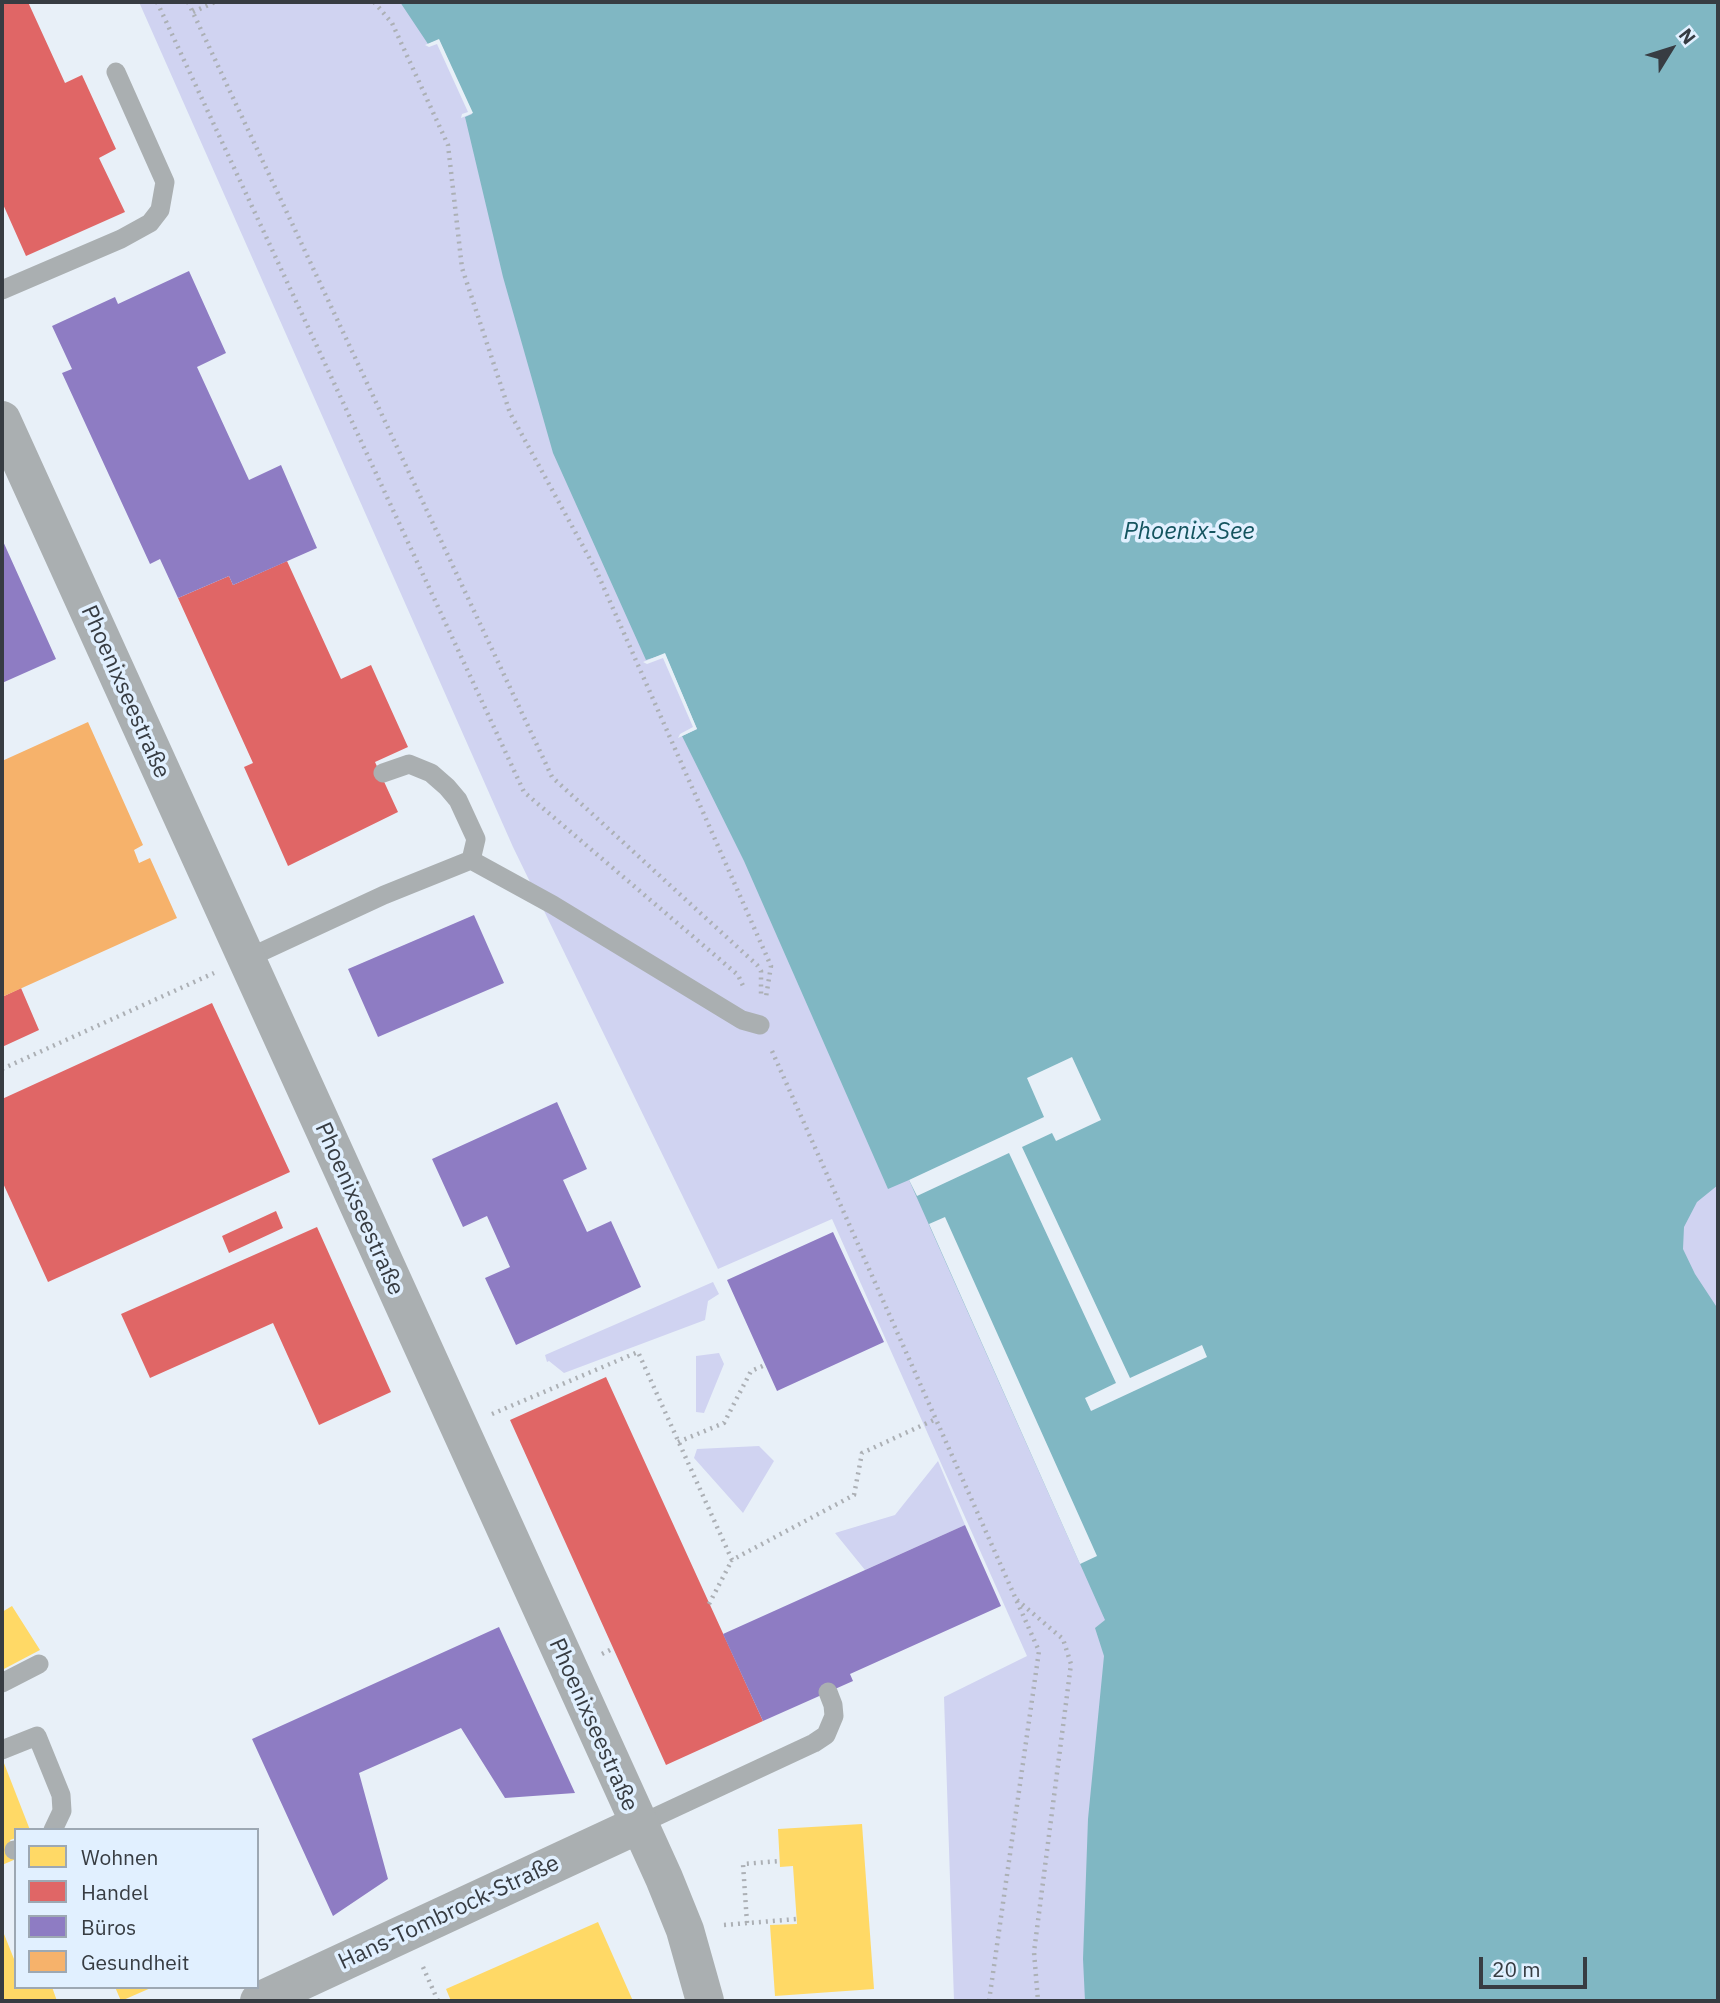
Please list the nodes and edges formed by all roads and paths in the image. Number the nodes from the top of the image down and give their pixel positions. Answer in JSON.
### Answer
{"nodes":[{"id":1,"x":157,"y":2,"type":"edge"},
{"id":2,"x":188,"y":2,"type":"edge"},
{"id":3,"x":215,"y":2,"type":"edge"},
{"id":4,"x":374,"y":2,"type":"edge"},
{"id":5,"x":193,"y":12,"type":"junction"},
{"id":6,"x":116,"y":72,"type":"dead end"},
{"id":7,"x":2,"y":290,"type":"edge"},
{"id":8,"x":2,"y":421,"type":"edge"},
{"id":9,"x":383,"y":773,"type":"dead end"},
{"id":10,"x":471,"y":860,"type":"junction"},
{"id":11,"x":246,"y":959,"type":"junction"},
{"id":12,"x":761,"y":1025,"type":"junction"},
{"id":13,"x":2,"y":1069,"type":"edge"},
{"id":14,"x":765,"y":1364,"type":"dead end"},
{"id":15,"x":488,"y":1415,"type":"dead end"},
{"id":16,"x":936,"y":1419,"type":"junction"},
{"id":17,"x":678,"y":1443,"type":"junction"},
{"id":18,"x":732,"y":1560,"type":"junction"},
{"id":19,"x":1016,"y":1599,"type":"junction"},
{"id":20,"x":709,"y":1604,"type":"dead end"},
{"id":21,"x":39,"y":1664,"type":"dead end"},
{"id":22,"x":2,"y":1683,"type":"edge"},
{"id":23,"x":828,"y":1692,"type":"dead end"},
{"id":24,"x":2,"y":1750,"type":"edge"},
{"id":25,"x":638,"y":1825,"type":"junction"},
{"id":26,"x":53,"y":1828,"type":"edge"},
{"id":27,"x":780,"y":1861,"type":"dead end"},
{"id":28,"x":797,"y":1919,"type":"dead end"},
{"id":29,"x":747,"y":1923,"type":"junction"},
{"id":30,"x":724,"y":1925,"type":"dead end"},
{"id":31,"x":422,"y":1966,"type":"dead end"},
{"id":32,"x":259,"y":2001,"type":"edge"},
{"id":33,"x":438,"y":2001,"type":"edge"},
{"id":34,"x":705,"y":2001,"type":"edge"},
{"id":35,"x":989,"y":2001,"type":"edge"},
{"id":36,"x":1038,"y":2001,"type":"edge"}],
"edges":[{"from":1,"to":12,"type":"path"},
{"from":2,"to":5,"type":"path"},
{"from":3,"to":5,"type":"path"},
{"from":4,"to":12,"type":"path"},
{"from":5,"to":12,"type":"path"},
{"from":6,"to":7,"type":"lane"},
{"from":8,"to":11,"type":"street","name":"Phoenixseestraße"},
{"from":9,"to":10,"type":"lane"},
{"from":10,"to":11,"type":"lane"},
{"from":10,"to":12,"type":"lane"},
{"from":11,"to":13,"type":"path"},
{"from":11,"to":25,"type":"street","name":"Phoenixseestraße"},
{"from":12,"to":16,"type":"path"},
{"from":14,"to":17,"type":"path"},
{"from":15,"to":17,"type":"path"},
{"from":16,"to":18,"type":"path"},
{"from":16,"to":19,"type":"path"},
{"from":17,"to":18,"type":"path"},
{"from":18,"to":20,"type":"path"},
{"from":19,"to":35,"type":"path"},
{"from":19,"to":36,"type":"path"},
{"from":21,"to":22,"type":"lane"},
{"from":23,"to":25,"type":"lane"},
{"from":24,"to":26,"type":"lane"},
{"from":25,"to":32,"type":"street","name":"Hans-Tombrock-Straße"},
{"from":25,"to":34,"type":"street","name":"Phoenixseestraße"},
{"from":27,"to":29,"type":"path"},
{"from":28,"to":29,"type":"path"},
{"from":29,"to":30,"type":"path"},
{"from":31,"to":33,"type":"path"}]}
